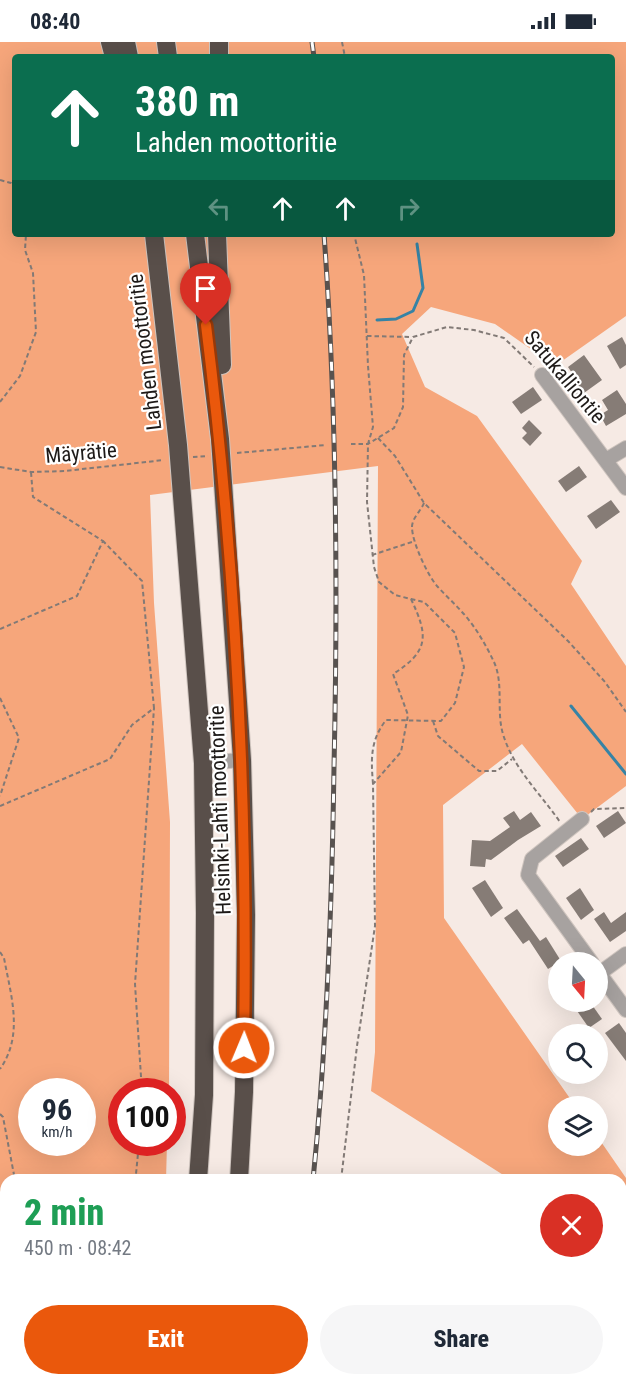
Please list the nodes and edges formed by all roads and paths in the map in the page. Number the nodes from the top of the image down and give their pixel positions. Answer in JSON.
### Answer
{"nodes":[{"id":1,"x":26,"y":237,"type":"edge"},
{"id":2,"x":153,"y":237,"type":"edge"},
{"id":3,"x":195,"y":237,"type":"edge"},
{"id":4,"x":217,"y":237,"type":"edge"},
{"id":5,"x":355,"y":237,"type":"edge"},
{"id":6,"x":367,"y":336,"type":"junction"},
{"id":7,"x":413,"y":337,"type":"junction"},
{"id":8,"x":542,"y":375,"type":"joint"},
{"id":9,"x":0,"y":402,"type":"edge"},
{"id":10,"x":378,"y":438,"type":"junction"},
{"id":11,"x":220,"y":439,"type":"junction"},
{"id":12,"x":351,"y":444,"type":"dead end"},
{"id":13,"x":368,"y":444,"type":"junction"},
{"id":14,"x":326,"y":445,"type":"dead end"},
{"id":15,"x":626,"y":448,"type":"edge"},
{"id":16,"x":237,"y":453,"type":"dead end"},
{"id":17,"x":211,"y":456,"type":"dead end"},
{"id":18,"x":606,"y":460,"type":"junction"},
{"id":19,"x":178,"y":461,"type":"junction"},
{"id":20,"x":0,"y":467,"type":"edge"},
{"id":21,"x":31,"y":472,"type":"junction"},
{"id":22,"x":626,"y":488,"type":"edge"},
{"id":23,"x":424,"y":503,"type":"junction"},
{"id":24,"x":103,"y":541,"type":"junction"},
{"id":25,"x":415,"y":541,"type":"junction"},
{"id":26,"x":372,"y":555,"type":"junction"},
{"id":27,"x":411,"y":599,"type":"junction"},
{"id":28,"x":0,"y":629,"type":"edge"},
{"id":29,"x":0,"y":698,"type":"edge"},
{"id":30,"x":154,"y":708,"type":"junction"},
{"id":31,"x":626,"y":712,"type":"edge"},
{"id":32,"x":433,"y":721,"type":"junction"},
{"id":33,"x":407,"y":722,"type":"junction"},
{"id":34,"x":512,"y":759,"type":"junction"},
{"id":35,"x":242,"y":760,"type":"junction"},
{"id":36,"x":202,"y":763,"type":"junction"},
{"id":37,"x":373,"y":784,"type":"junction"},
{"id":38,"x":0,"y":796,"type":"edge"},
{"id":39,"x":0,"y":806,"type":"edge"},
{"id":40,"x":626,"y":808,"type":"edge"},
{"id":41,"x":582,"y":819,"type":"joint"},
{"id":42,"x":566,"y":831,"type":"junction"},
{"id":43,"x":0,"y":952,"type":"edge"},
{"id":44,"x":584,"y":952,"type":"edge"},
{"id":45,"x":626,"y":954,"type":"edge"},
{"id":46,"x":608,"y":963,"type":"edge"},
{"id":47,"x":608,"y":985,"type":"edge"},
{"id":48,"x":626,"y":1010,"type":"edge"},
{"id":49,"x":0,"y":1069,"type":"edge"},
{"id":50,"x":141,"y":1078,"type":"edge"},
{"id":51,"x":0,"y":1114,"type":"edge"},
{"id":52,"x":138,"y":1156,"type":"edge"},
{"id":53,"x":14,"y":1174,"type":"edge"},
{"id":54,"x":136,"y":1174,"type":"edge"},
{"id":55,"x":198,"y":1174,"type":"edge"},
{"id":56,"x":239,"y":1174,"type":"edge"},
{"id":57,"x":342,"y":1174,"type":"edge"}],
"edges":[{"from":1,"to":9,"type":"path"},
{"from":2,"to":19,"type":"highway","name":"Lahden moottoritie"},
{"from":3,"to":11,"type":"highway"},
{"from":4,"to":11,"type":"highway"},
{"from":5,"to":6,"type":"path"},
{"from":6,"to":7,"type":"path","name":"Satukalliontie"},
{"from":6,"to":13,"type":"path"},
{"from":7,"to":8,"type":"path","name":"Satukalliontie"},
{"from":7,"to":10,"type":"path"},
{"from":8,"to":18,"type":"street","name":"Satukalliontie"},
{"from":10,"to":13,"type":"path"},
{"from":10,"to":23,"type":"path"},
{"from":11,"to":35,"type":"highway","name":"Helsinki-Lahti moottoritie"},
{"from":12,"to":13,"type":"path"},
{"from":13,"to":26,"type":"path"},
{"from":14,"to":16,"type":"path"},
{"from":15,"to":18,"type":"street"},
{"from":17,"to":19,"type":"path"},
{"from":18,"to":22,"type":"street","name":"Satukalliontie"},
{"from":19,"to":21,"type":"path","name":"Mäyrätie"},
{"from":19,"to":36,"type":"highway","name":"Helsinki-Lahti moottoritie"},
{"from":20,"to":21,"type":"path","name":"Mäyrätie"},
{"from":21,"to":24,"type":"path"},
{"from":23,"to":25,"type":"path"},
{"from":23,"to":31,"type":"path"},
{"from":24,"to":28,"type":"path"},
{"from":24,"to":30,"type":"path"},
{"from":25,"to":26,"type":"path"},
{"from":25,"to":34,"type":"path"},
{"from":26,"to":27,"type":"path"},
{"from":27,"to":32,"type":"path"},
{"from":27,"to":33,"type":"path"},
{"from":29,"to":38,"type":"path"},
{"from":30,"to":39,"type":"path"},
{"from":30,"to":50,"type":"path"},
{"from":32,"to":33,"type":"path"},
{"from":32,"to":34,"type":"path"},
{"from":33,"to":37,"type":"path"},
{"from":33,"to":37,"type":"path"},
{"from":34,"to":42,"type":"path"},
{"from":35,"to":36,"type":"street"},
{"from":35,"to":56,"type":"highway","name":"Helsinki-Lahti moottoritie"},
{"from":36,"to":55,"type":"highway","name":"Helsinki-Lahti moottoritie"},
{"from":37,"to":57,"type":"path"},
{"from":40,"to":41,"type":"path"},
{"from":41,"to":42,"type":"street"},
{"from":42,"to":44,"type":"street"},
{"from":43,"to":49,"type":"path"},
{"from":45,"to":46,"type":"street"},
{"from":47,"to":48,"type":"street"},
{"from":51,"to":53,"type":"path"},
{"from":52,"to":54,"type":"path"}]}
